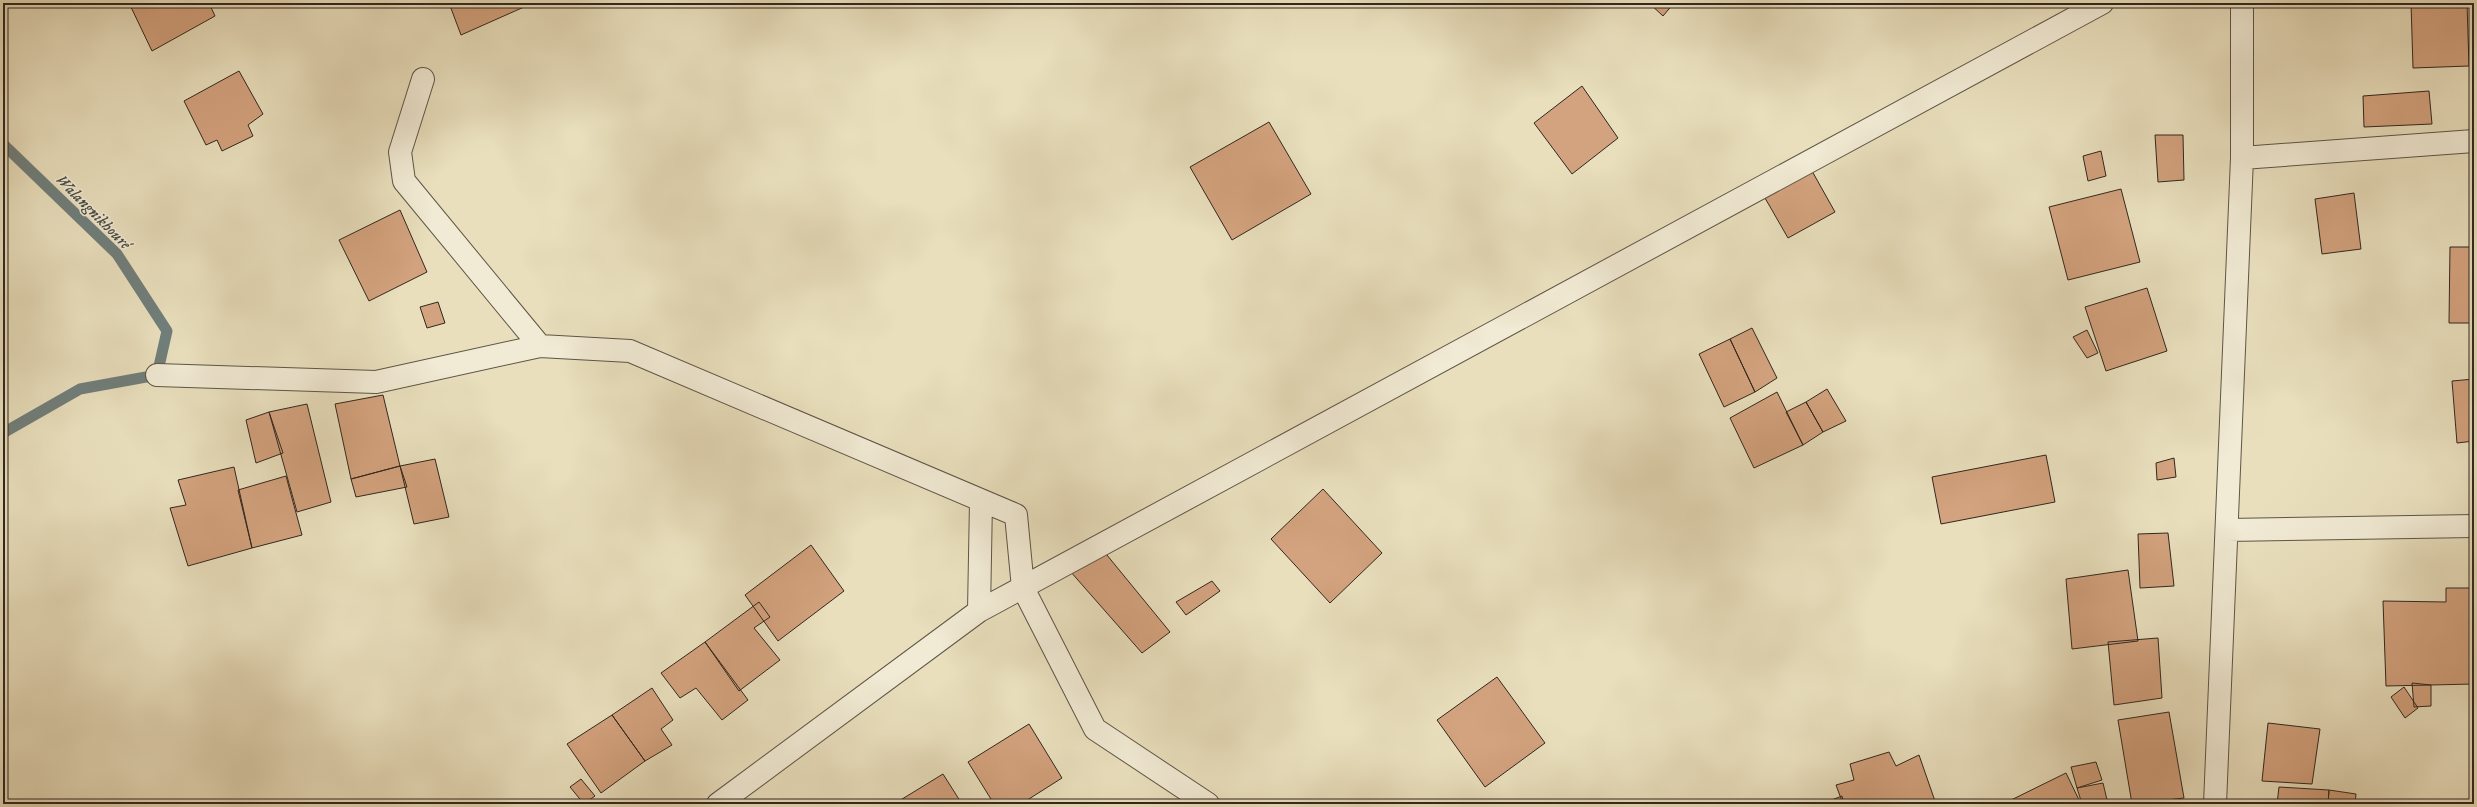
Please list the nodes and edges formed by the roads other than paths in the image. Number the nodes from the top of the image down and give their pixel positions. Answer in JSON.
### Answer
{"nodes":[{"id":1,"x":2102,"y":3,"type":"edge"},
{"id":2,"x":2242,"y":3,"type":"edge"},
{"id":3,"x":424,"y":79,"type":"dead end"},
{"id":4,"x":2474,"y":141,"type":"edge"},
{"id":5,"x":2242,"y":158,"type":"junction"},
{"id":6,"x":540,"y":346,"type":"junction"},
{"id":7,"x":157,"y":375,"type":"dead end"},
{"id":8,"x":981,"y":501,"type":"junction"},
{"id":9,"x":2474,"y":526,"type":"edge"},
{"id":10,"x":2227,"y":530,"type":"junction"},
{"id":11,"x":1023,"y":588,"type":"junction"},
{"id":12,"x":980,"y":611,"type":"junction"},
{"id":13,"x":718,"y":804,"type":"edge"},
{"id":14,"x":1208,"y":804,"type":"edge"},
{"id":15,"x":2215,"y":804,"type":"edge"}],
"edges":[{"from":1,"to":11,"type":"street"},
{"from":2,"to":5,"type":"street"},
{"from":3,"to":6,"type":"street"},
{"from":4,"to":5,"type":"street"},
{"from":5,"to":10,"type":"street"},
{"from":6,"to":7,"type":"street"},
{"from":6,"to":8,"type":"street"},
{"from":8,"to":11,"type":"street"},
{"from":8,"to":12,"type":"street"},
{"from":9,"to":10,"type":"street"},
{"from":10,"to":15,"type":"street"},
{"from":11,"to":12,"type":"street"},
{"from":11,"to":14,"type":"street"},
{"from":12,"to":13,"type":"street"}]}
